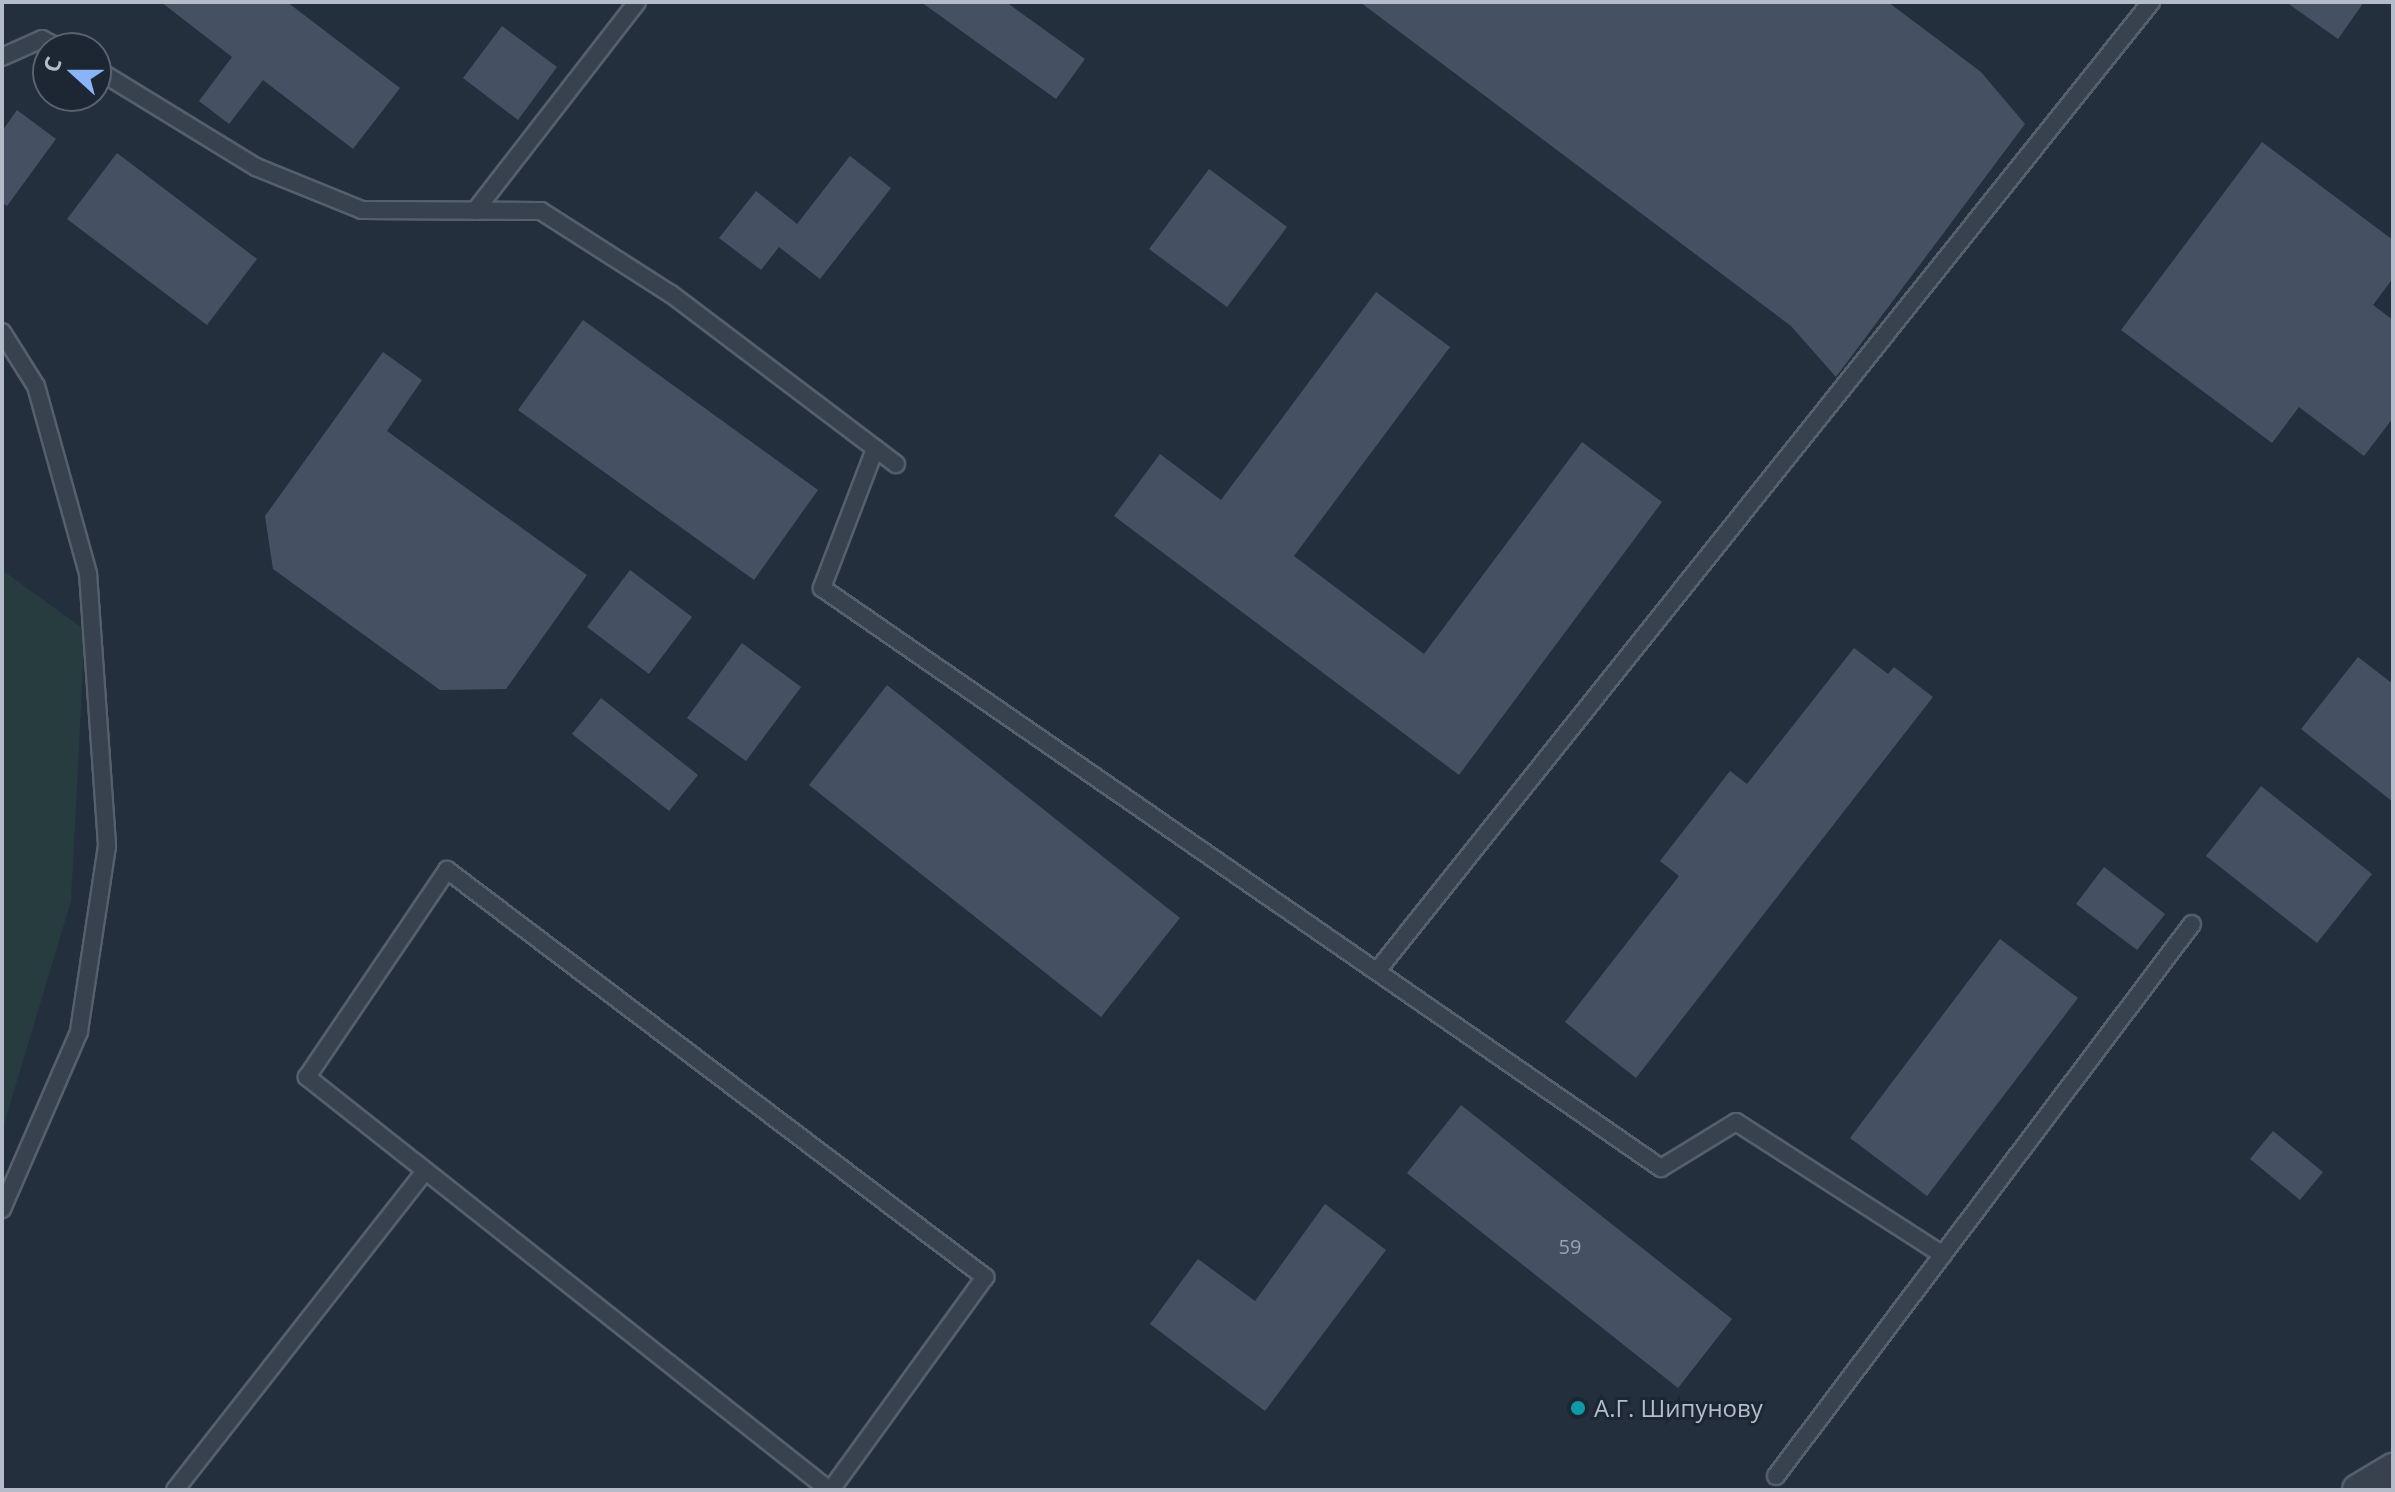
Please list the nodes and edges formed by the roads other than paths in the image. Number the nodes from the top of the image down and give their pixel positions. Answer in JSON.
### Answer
{"nodes":[{"id":1,"x":637,"y":2,"type":"edge"},
{"id":2,"x":2151,"y":2,"type":"edge"},
{"id":3,"x":32,"y":44,"type":"edge"},
{"id":4,"x":2,"y":57,"type":"edge"},
{"id":5,"x":112,"y":79,"type":"edge"},
{"id":6,"x":475,"y":211,"type":"junction"},
{"id":7,"x":2,"y":332,"type":"edge"},
{"id":8,"x":875,"y":449,"type":"junction"},
{"id":9,"x":896,"y":464,"type":"dead end"},
{"id":10,"x":2192,"y":924,"type":"dead end"},
{"id":11,"x":1377,"y":971,"type":"junction"},
{"id":12,"x":424,"y":1172,"type":"junction"},
{"id":13,"x":2,"y":1209,"type":"edge"},
{"id":14,"x":1943,"y":1255,"type":"junction"},
{"id":15,"x":2393,"y":1469,"type":"edge"},
{"id":16,"x":1776,"y":1476,"type":"dead end"},
{"id":17,"x":175,"y":1490,"type":"edge"},
{"id":18,"x":830,"y":1490,"type":"edge"},
{"id":19,"x":2358,"y":1490,"type":"edge"}],
"edges":[{"from":1,"to":6,"type":"lane"},
{"from":2,"to":11,"type":"lane"},
{"from":3,"to":4,"type":"lane"},
{"from":5,"to":6,"type":"lane"},
{"from":6,"to":8,"type":"lane"},
{"from":7,"to":13,"type":"lane"},
{"from":8,"to":9,"type":"lane"},
{"from":8,"to":11,"type":"lane"},
{"from":10,"to":14,"type":"lane"},
{"from":11,"to":14,"type":"lane"},
{"from":12,"to":17,"type":"lane"},
{"from":12,"to":18,"type":"lane"},
{"from":12,"to":18,"type":"lane"},
{"from":14,"to":16,"type":"lane"},
{"from":15,"to":19,"type":"street"}]}
